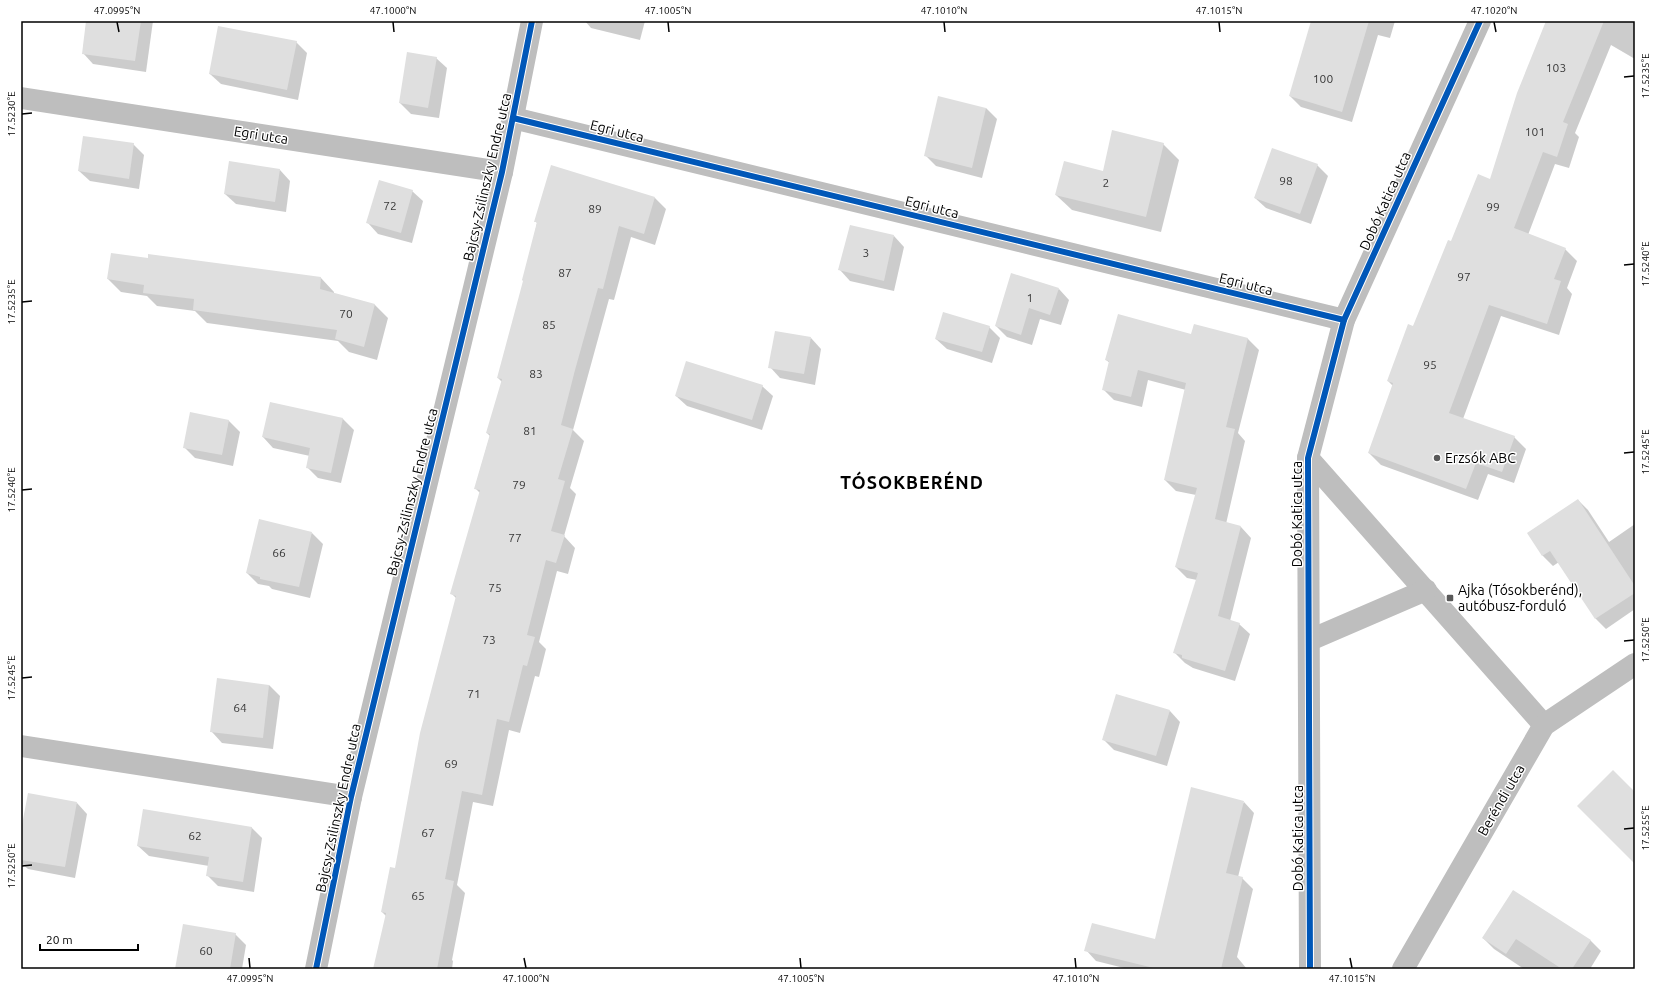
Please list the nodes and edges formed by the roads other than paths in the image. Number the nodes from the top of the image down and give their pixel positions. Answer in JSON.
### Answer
{"nodes":[{"id":1,"x":532,"y":21,"type":"edge"},
{"id":2,"x":1480,"y":21,"type":"edge"},
{"id":3,"x":21,"y":98,"type":"edge"},
{"id":4,"x":513,"y":118,"type":"junction"},
{"id":5,"x":502,"y":172,"type":"junction"},
{"id":6,"x":1344,"y":320,"type":"junction"},
{"id":7,"x":1308,"y":458,"type":"junction"},
{"id":8,"x":1426,"y":590,"type":"junction"},
{"id":9,"x":1310,"y":640,"type":"junction"},
{"id":10,"x":1635,"y":664,"type":"edge"},
{"id":11,"x":1544,"y":725,"type":"junction"},
{"id":12,"x":21,"y":746,"type":"edge"},
{"id":13,"x":351,"y":797,"type":"junction"},
{"id":14,"x":316,"y":969,"type":"edge"},
{"id":15,"x":1310,"y":969,"type":"edge"},
{"id":16,"x":1403,"y":969,"type":"edge"}],
"edges":[{"from":1,"to":4,"type":"street","name":"Bajcsy-Zsilinszky Endre utca"},
{"from":2,"to":6,"type":"street","name":"Dobó Katica utca"},
{"from":3,"to":5,"type":"street","name":"Egri utca"},
{"from":4,"to":5,"type":"street","name":"Bajcsy-Zsilinszky Endre utca"},
{"from":4,"to":6,"type":"street","name":"Egri utca"},
{"from":5,"to":13,"type":"street","name":"Bajcsy-Zsilinszky Endre utca"},
{"from":6,"to":7,"type":"street","name":"Dobó Katica utca"},
{"from":7,"to":8,"type":"street"},
{"from":7,"to":9,"type":"street","name":"Dobó Katica utca"},
{"from":8,"to":9,"type":"street"},
{"from":8,"to":11,"type":"street"},
{"from":9,"to":15,"type":"street","name":"Dobó Katica utca"},
{"from":10,"to":11,"type":"street","name":"Beréndi utca"},
{"from":11,"to":16,"type":"street","name":"Beréndi utca"},
{"from":12,"to":13,"type":"street"},
{"from":13,"to":14,"type":"street","name":"Bajcsy-Zsilinszky Endre utca"}]}
